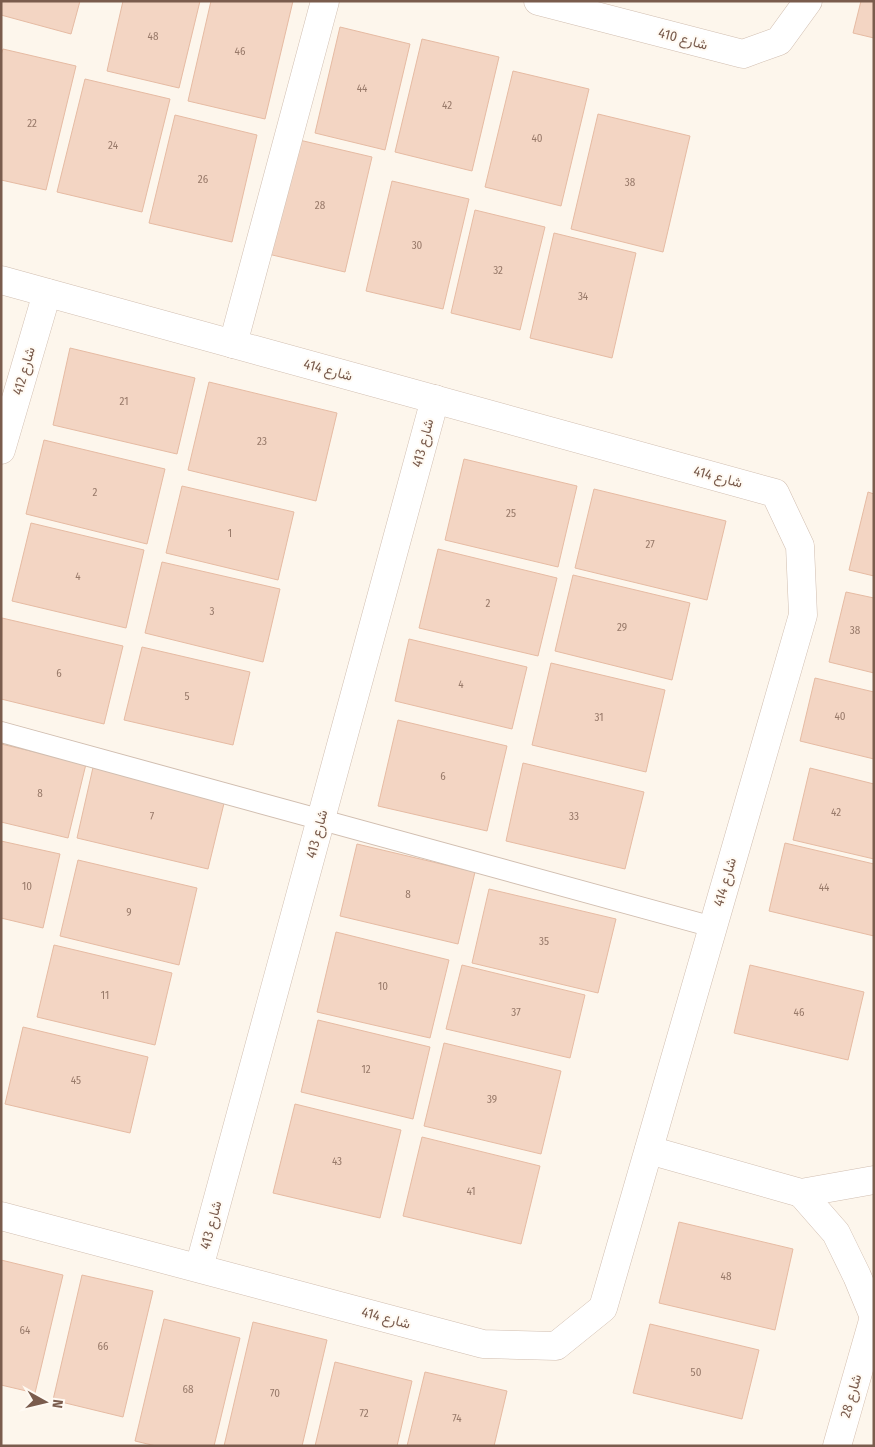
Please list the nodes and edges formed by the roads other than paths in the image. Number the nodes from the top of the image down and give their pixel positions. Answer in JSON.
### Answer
{"nodes":[{"id":1,"x":325,"y":1,"type":"edge"},
{"id":2,"x":538,"y":1,"type":"edge"},
{"id":3,"x":808,"y":1,"type":"edge"},
{"id":4,"x":1,"y":280,"type":"edge"},
{"id":5,"x":47,"y":293,"type":"junction"},
{"id":6,"x":232,"y":344,"type":"junction"},
{"id":7,"x":435,"y":399,"type":"junction"},
{"id":8,"x":1,"y":450,"type":"edge"},
{"id":9,"x":1,"y":732,"type":"edge"},
{"id":10,"x":321,"y":820,"type":"junction"},
{"id":11,"x":712,"y":927,"type":"junction"},
{"id":12,"x":648,"y":1150,"type":"junction"},
{"id":13,"x":874,"y":1180,"type":"edge"},
{"id":14,"x":801,"y":1193,"type":"junction"},
{"id":15,"x":1,"y":1216,"type":"edge"},
{"id":16,"x":199,"y":1268,"type":"junction"},
{"id":17,"x":874,"y":1317,"type":"edge"},
{"id":18,"x":836,"y":1446,"type":"edge"}],
"edges":[{"from":1,"to":6,"type":"street"},
{"from":2,"to":3,"type":"street","name":"شارع 410"},
{"from":4,"to":5,"type":"street","name":"شارع 414"},
{"from":5,"to":6,"type":"street","name":"شارع 414"},
{"from":5,"to":8,"type":"street","name":"شارع 412"},
{"from":6,"to":7,"type":"street","name":"شارع 414"},
{"from":7,"to":10,"type":"street","name":"شارع 413"},
{"from":7,"to":11,"type":"street","name":"شارع 414"},
{"from":9,"to":10,"type":"lane"},
{"from":10,"to":11,"type":"lane"},
{"from":10,"to":16,"type":"street","name":"شارع 413"},
{"from":11,"to":12,"type":"street","name":"شارع 414"},
{"from":12,"to":14,"type":"street"},
{"from":12,"to":16,"type":"street","name":"شارع 414"},
{"from":13,"to":14,"type":"street"},
{"from":14,"to":17,"type":"street"},
{"from":15,"to":16,"type":"street","name":"شارع 414"},
{"from":17,"to":18,"type":"street","name":"شارع 28"}]}
